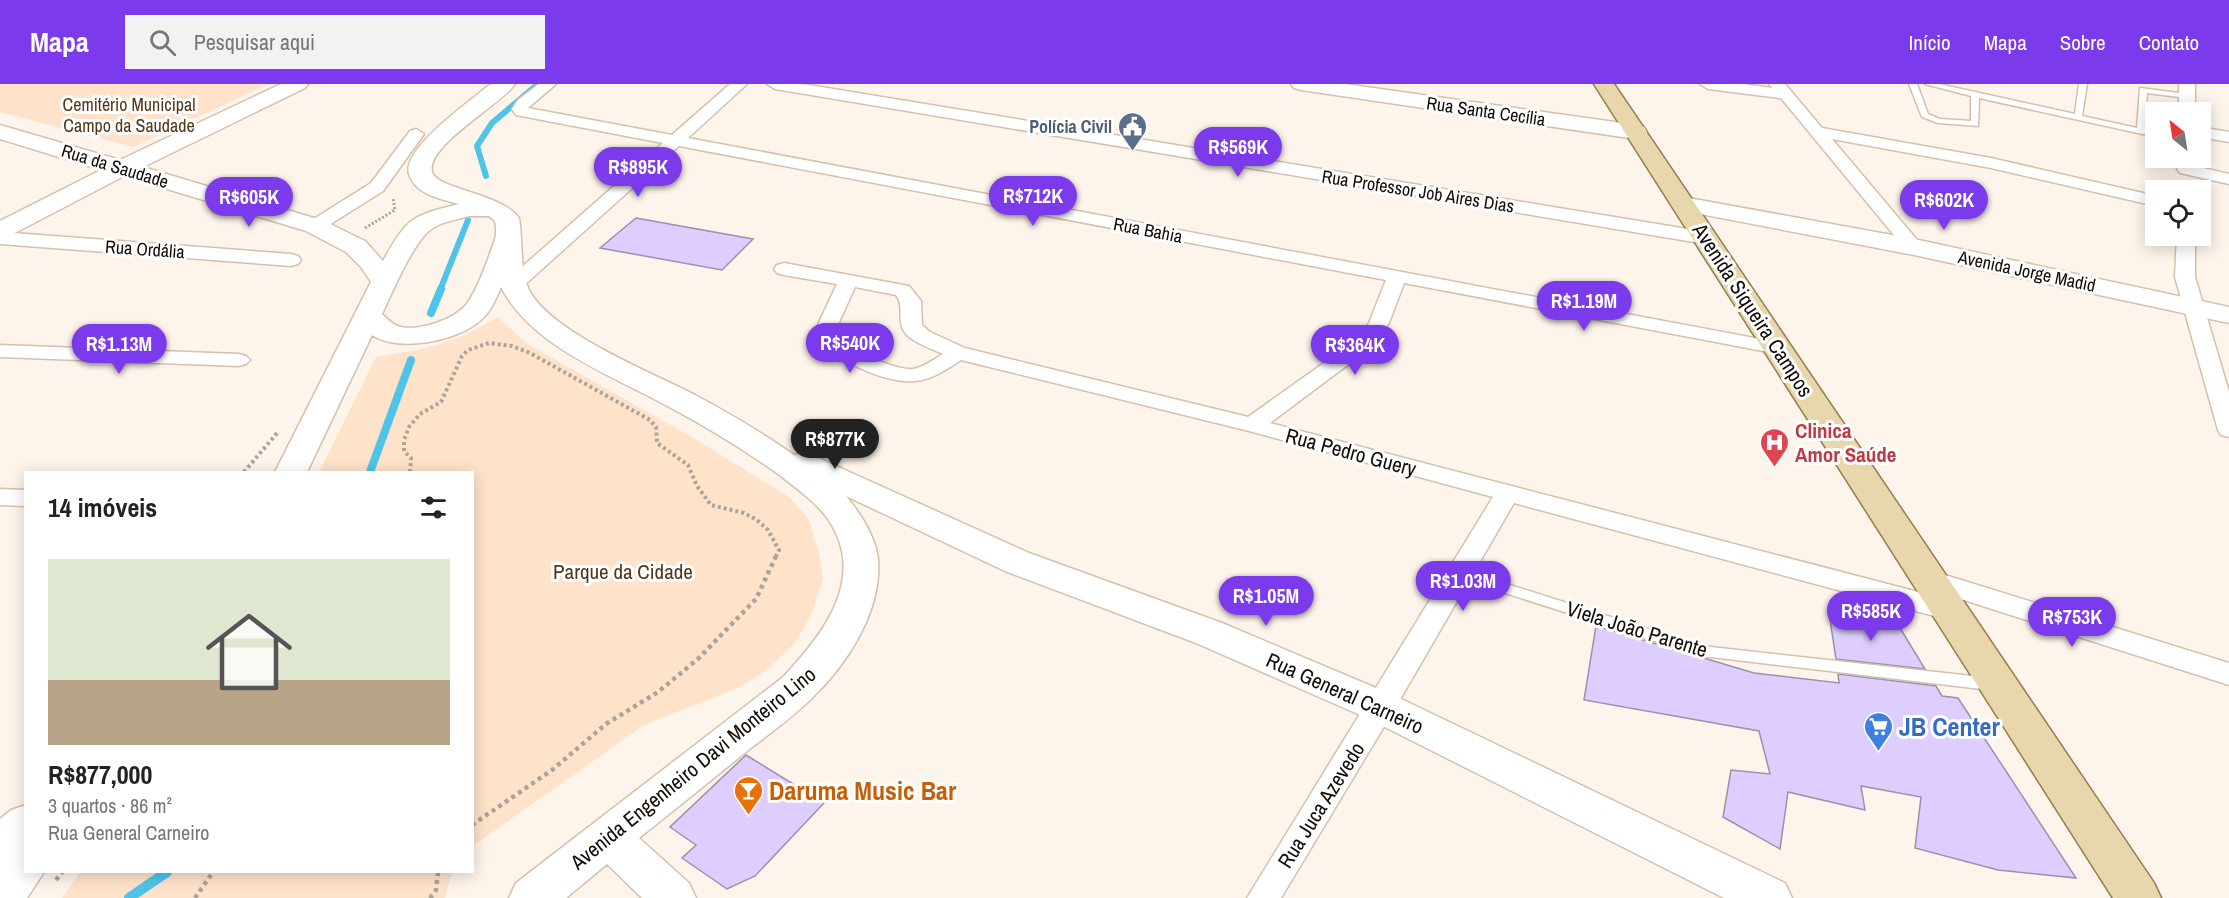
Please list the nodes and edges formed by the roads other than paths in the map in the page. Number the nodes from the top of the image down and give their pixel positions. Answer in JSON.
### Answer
{"nodes":[{"id":1,"x":297,"y":84,"type":"edge"},
{"id":2,"x":548,"y":84,"type":"edge"},
{"id":3,"x":739,"y":84,"type":"edge"},
{"id":4,"x":776,"y":84,"type":"edge"},
{"id":5,"x":1301,"y":84,"type":"edge"},
{"id":6,"x":1604,"y":84,"type":"edge"},
{"id":7,"x":1708,"y":84,"type":"edge"},
{"id":8,"x":1913,"y":84,"type":"edge"},
{"id":9,"x":1929,"y":84,"type":"edge"},
{"id":10,"x":2083,"y":84,"type":"edge"},
{"id":11,"x":1781,"y":89,"type":"edge"},
{"id":12,"x":1975,"y":94,"type":"junction"},
{"id":13,"x":513,"y":97,"type":"edge"},
{"id":14,"x":2187,"y":98,"type":"edge"},
{"id":15,"x":2078,"y":118,"type":"junction"},
{"id":16,"x":0,"y":132,"type":"edge"},
{"id":17,"x":1636,"y":132,"type":"junction"},
{"id":18,"x":1819,"y":132,"type":"junction"},
{"id":19,"x":2141,"y":132,"type":"junction"},
{"id":20,"x":2145,"y":133,"type":"edge"},
{"id":21,"x":416,"y":134,"type":"dead end"},
{"id":22,"x":2211,"y":134,"type":"edge"},
{"id":23,"x":2229,"y":137,"type":"edge"},
{"id":24,"x":676,"y":140,"type":"junction"},
{"id":25,"x":122,"y":168,"type":"junction"},
{"id":26,"x":2199,"y":168,"type":"edge"},
{"id":27,"x":2229,"y":179,"type":"edge"},
{"id":28,"x":2145,"y":198,"type":"edge"},
{"id":29,"x":1683,"y":204,"type":"junction"},
{"id":30,"x":504,"y":225,"type":"junction"},
{"id":31,"x":315,"y":226,"type":"junction"},
{"id":32,"x":0,"y":231,"type":"edge"},
{"id":33,"x":0,"y":238,"type":"edge"},
{"id":34,"x":1706,"y":238,"type":"junction"},
{"id":35,"x":2186,"y":246,"type":"edge"},
{"id":36,"x":1914,"y":247,"type":"junction"},
{"id":37,"x":291,"y":260,"type":"dead end"},
{"id":38,"x":784,"y":269,"type":"dead end"},
{"id":39,"x":1396,"y":278,"type":"junction"},
{"id":40,"x":849,"y":279,"type":"junction"},
{"id":41,"x":384,"y":282,"type":"junction"},
{"id":42,"x":513,"y":285,"type":"junction"},
{"id":43,"x":2194,"y":307,"type":"junction"},
{"id":44,"x":2229,"y":315,"type":"edge"},
{"id":45,"x":369,"y":316,"type":"junction"},
{"id":46,"x":1779,"y":348,"type":"junction"},
{"id":47,"x":0,"y":351,"type":"edge"},
{"id":48,"x":958,"y":353,"type":"junction"},
{"id":49,"x":239,"y":360,"type":"dead end"},
{"id":50,"x":1252,"y":425,"type":"junction"},
{"id":51,"x":2229,"y":430,"type":"edge"},
{"id":52,"x":747,"y":436,"type":"junction"},
{"id":53,"x":292,"y":471,"type":"edge"},
{"id":54,"x":1507,"y":494,"type":"junction"},
{"id":55,"x":0,"y":497,"type":"edge"},
{"id":56,"x":24,"y":498,"type":"edge"},
{"id":57,"x":1460,"y":574,"type":"junction"},
{"id":58,"x":1929,"y":579,"type":"junction"},
{"id":59,"x":1949,"y":610,"type":"junction"},
{"id":60,"x":2229,"y":674,"type":"edge"},
{"id":61,"x":1998,"y":684,"type":"junction"},
{"id":62,"x":1381,"y":707,"type":"junction"},
{"id":63,"x":24,"y":825,"type":"edge"},
{"id":64,"x":609,"y":838,"type":"junction"},
{"id":65,"x":0,"y":845,"type":"edge"},
{"id":66,"x":24,"y":866,"type":"edge"},
{"id":67,"x":1756,"y":895,"type":"edge"},
{"id":68,"x":666,"y":896,"type":"edge"},
{"id":69,"x":1,"y":898,"type":"edge"},
{"id":70,"x":532,"y":898,"type":"edge"},
{"id":71,"x":1263,"y":898,"type":"edge"},
{"id":72,"x":2138,"y":898,"type":"edge"}],
"edges":[{"from":1,"to":25,"type":"main road"},
{"from":2,"to":13,"type":"street"},
{"from":3,"to":24,"type":"street"},
{"from":4,"to":34,"type":"street","name":"Rua Professor Job Aires Dias"},
{"from":5,"to":17,"type":"main road","name":"Rua Santa Cecília"},
{"from":6,"to":17,"type":"main road","name":"Avenida Siqueira Campos"},
{"from":7,"to":11,"type":"street"},
{"from":8,"to":12,"type":"lane"},
{"from":9,"to":12,"type":"lane"},
{"from":10,"to":15,"type":"lane"},
{"from":11,"to":18,"type":"street"},
{"from":12,"to":15,"type":"lane"},
{"from":13,"to":24,"type":"street","name":"Rua Bahia"},
{"from":13,"to":30,"type":"main road"},
{"from":14,"to":19,"type":"lane"},
{"from":15,"to":19,"type":"lane"},
{"from":16,"to":25,"type":"main road","name":"Rua da Saudade"},
{"from":17,"to":29,"type":"main road","name":"Avenida Siqueira Campos"},
{"from":18,"to":28,"type":"street"},
{"from":18,"to":36,"type":"street"},
{"from":19,"to":20,"type":"lane"},
{"from":21,"to":31,"type":"street"},
{"from":22,"to":23,"type":"street"},
{"from":24,"to":39,"type":"street","name":"Rua Bahia"},
{"from":24,"to":42,"type":"street"},
{"from":25,"to":31,"type":"main road","name":"Rua da Saudade"},
{"from":25,"to":32,"type":"main road"},
{"from":26,"to":27,"type":"street"},
{"from":29,"to":34,"type":"main road","name":"Avenida Siqueira Campos"},
{"from":29,"to":36,"type":"main road","name":"Avenida Jorge Madid"},
{"from":30,"to":41,"type":"main road"},
{"from":30,"to":42,"type":"main road","name":"Avenida Engenheiro Davi Monteiro Lino"},
{"from":30,"to":45,"type":"main road"},
{"from":31,"to":41,"type":"main road","name":"Rua da Saudade"},
{"from":33,"to":37,"type":"street","name":"Rua Ordália"},
{"from":34,"to":46,"type":"main road","name":"Avenida Siqueira Campos"},
{"from":35,"to":43,"type":"street"},
{"from":36,"to":43,"type":"main road","name":"Avenida Jorge Madid"},
{"from":38,"to":40,"type":"street","name":"Rua Pedro Guery"},
{"from":39,"to":46,"type":"street","name":"Rua Bahia"},
{"from":39,"to":50,"type":"street"},
{"from":40,"to":48,"type":"street","name":"Rua Pedro Guery"},
{"from":40,"to":48,"type":"street"},
{"from":41,"to":45,"type":"main road"},
{"from":42,"to":52,"type":"main road","name":"Avenida Engenheiro Davi Monteiro Lino"},
{"from":43,"to":44,"type":"main road","name":"Avenida Jorge Madid"},
{"from":43,"to":51,"type":"street"},
{"from":45,"to":53,"type":"main road"},
{"from":46,"to":58,"type":"main road","name":"Avenida Siqueira Campos"},
{"from":47,"to":49,"type":"street"},
{"from":48,"to":50,"type":"street","name":"Rua Pedro Guery"},
{"from":50,"to":54,"type":"street","name":"Rua Pedro Guery"},
{"from":52,"to":62,"type":"main road","name":"Rua General Carneiro"},
{"from":52,"to":64,"type":"main road","name":"Avenida Engenheiro Davi Monteiro Lino"},
{"from":54,"to":57,"type":"street","name":"Rua Juca Azevedo"},
{"from":54,"to":59,"type":"street","name":"Rua Pedro Guery"},
{"from":55,"to":56,"type":"street"},
{"from":57,"to":61,"type":"lane","name":"Viela João Parente"},
{"from":57,"to":62,"type":"street","name":"Rua Juca Azevedo"},
{"from":58,"to":59,"type":"main road","name":"Avenida Siqueira Campos"},
{"from":58,"to":60,"type":"street"},
{"from":59,"to":61,"type":"main road","name":"Avenida Siqueira Campos"},
{"from":61,"to":72,"type":"main road","name":"Avenida Siqueira Campos"},
{"from":62,"to":67,"type":"main road","name":"Rua General Carneiro"},
{"from":62,"to":71,"type":"street","name":"Rua Juca Azevedo"},
{"from":63,"to":65,"type":"main road"},
{"from":64,"to":68,"type":"main road"},
{"from":64,"to":70,"type":"main road","name":"Avenida Engenheiro Davi Monteiro Lino"},
{"from":66,"to":69,"type":"main road"}]}
